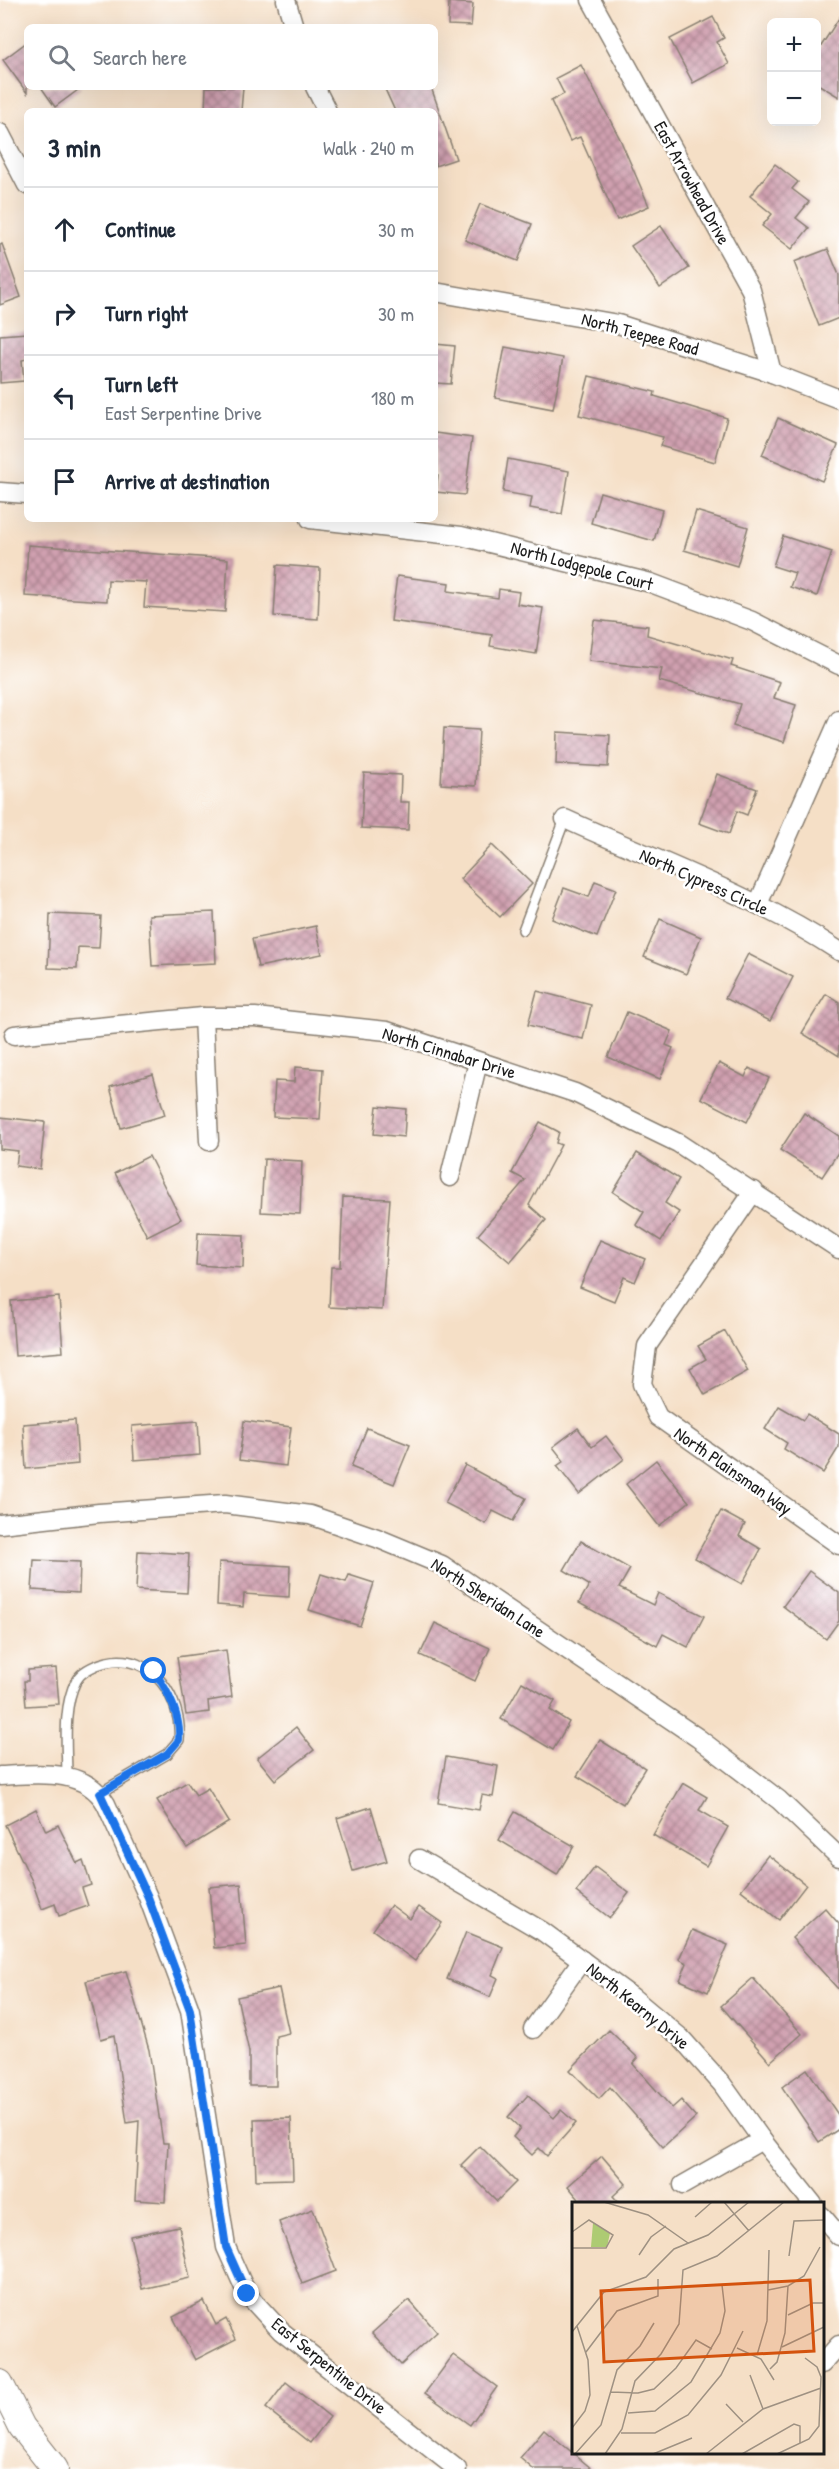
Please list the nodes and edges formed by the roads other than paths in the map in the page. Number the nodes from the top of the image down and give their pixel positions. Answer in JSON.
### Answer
{"nodes":[{"id":1,"x":286,"y":0,"type":"edge"},
{"id":2,"x":591,"y":0,"type":"edge"},
{"id":3,"x":293,"y":24,"type":"edge"},
{"id":4,"x":316,"y":90,"type":"edge"},
{"id":5,"x":326,"y":108,"type":"edge"},
{"id":6,"x":0,"y":134,"type":"edge"},
{"id":7,"x":24,"y":179,"type":"edge"},
{"id":8,"x":438,"y":293,"type":"edge"},
{"id":9,"x":772,"y":373,"type":"junction"},
{"id":10,"x":839,"y":399,"type":"edge"},
{"id":11,"x":0,"y":492,"type":"edge"},
{"id":12,"x":24,"y":494,"type":"edge"},
{"id":13,"x":336,"y":522,"type":"edge"},
{"id":14,"x":839,"y":665,"type":"edge"},
{"id":15,"x":839,"y":720,"type":"edge"},
{"id":16,"x":565,"y":819,"type":"joint"},
{"id":17,"x":758,"y":904,"type":"junction"},
{"id":18,"x":523,"y":930,"type":"dead end"},
{"id":19,"x":839,"y":951,"type":"edge"},
{"id":20,"x":203,"y":1017,"type":"junction"},
{"id":21,"x":14,"y":1035,"type":"dead end"},
{"id":22,"x":478,"y":1062,"type":"junction"},
{"id":23,"x":209,"y":1141,"type":"dead end"},
{"id":24,"x":450,"y":1177,"type":"dead end"},
{"id":25,"x":754,"y":1191,"type":"junction"},
{"id":26,"x":839,"y":1249,"type":"edge"},
{"id":27,"x":0,"y":1524,"type":"edge"},
{"id":28,"x":839,"y":1545,"type":"edge"},
{"id":29,"x":0,"y":1776,"type":"edge"},
{"id":30,"x":67,"y":1778,"type":"junction"},
{"id":31,"x":100,"y":1793,"type":"junction"},
{"id":32,"x":839,"y":1857,"type":"edge"},
{"id":33,"x":419,"y":1859,"type":"dead end"},
{"id":34,"x":582,"y":1960,"type":"junction"},
{"id":35,"x":533,"y":2029,"type":"dead end"},
{"id":36,"x":762,"y":2140,"type":"junction"},
{"id":37,"x":683,"y":2185,"type":"dead end"},
{"id":38,"x":811,"y":2202,"type":"edge"},
{"id":39,"x":824,"y":2218,"type":"edge"},
{"id":40,"x":839,"y":2236,"type":"edge"},
{"id":41,"x":839,"y":2345,"type":"edge"},
{"id":42,"x":824,"y":2362,"type":"edge"},
{"id":43,"x":0,"y":2383,"type":"edge"},
{"id":44,"x":55,"y":2469,"type":"edge"},
{"id":45,"x":457,"y":2469,"type":"edge"}],
"edges":[{"from":1,"to":3,"type":"street"},
{"from":2,"to":9,"type":"street","name":"East Arrowhead Drive"},
{"from":4,"to":5,"type":"street"},
{"from":6,"to":7,"type":"street"},
{"from":8,"to":9,"type":"street","name":"North Teepee Road"},
{"from":9,"to":10,"type":"street","name":"North Teepee Road"},
{"from":11,"to":12,"type":"street"},
{"from":13,"to":14,"type":"street","name":"North Lodgepole Court"},
{"from":15,"to":17,"type":"street"},
{"from":16,"to":17,"type":"street","name":"North Cypress Circle"},
{"from":16,"to":18,"type":"lane"},
{"from":17,"to":19,"type":"street","name":"North Cypress Circle"},
{"from":20,"to":21,"type":"street","name":"North Cinnabar Drive"},
{"from":20,"to":22,"type":"street","name":"North Cinnabar Drive"},
{"from":20,"to":23,"type":"street"},
{"from":22,"to":24,"type":"street"},
{"from":22,"to":25,"type":"street","name":"North Cinnabar Drive"},
{"from":25,"to":26,"type":"street","name":"North Cinnabar Drive"},
{"from":25,"to":28,"type":"street","name":"North Plainsman Way"},
{"from":27,"to":32,"type":"street","name":"North Sheridan Lane"},
{"from":29,"to":30,"type":"street"},
{"from":30,"to":31,"type":"street"},
{"from":30,"to":31,"type":"lane"},
{"from":31,"to":45,"type":"street","name":"East Serpentine Drive"},
{"from":33,"to":34,"type":"street","name":"North Kearny Drive"},
{"from":34,"to":35,"type":"street"},
{"from":34,"to":36,"type":"street","name":"North Kearny Drive"},
{"from":36,"to":37,"type":"street"},
{"from":36,"to":38,"type":"street","name":"North Kearny Drive"},
{"from":39,"to":40,"type":"street"},
{"from":41,"to":42,"type":"street"},
{"from":43,"to":44,"type":"main road"}]}
